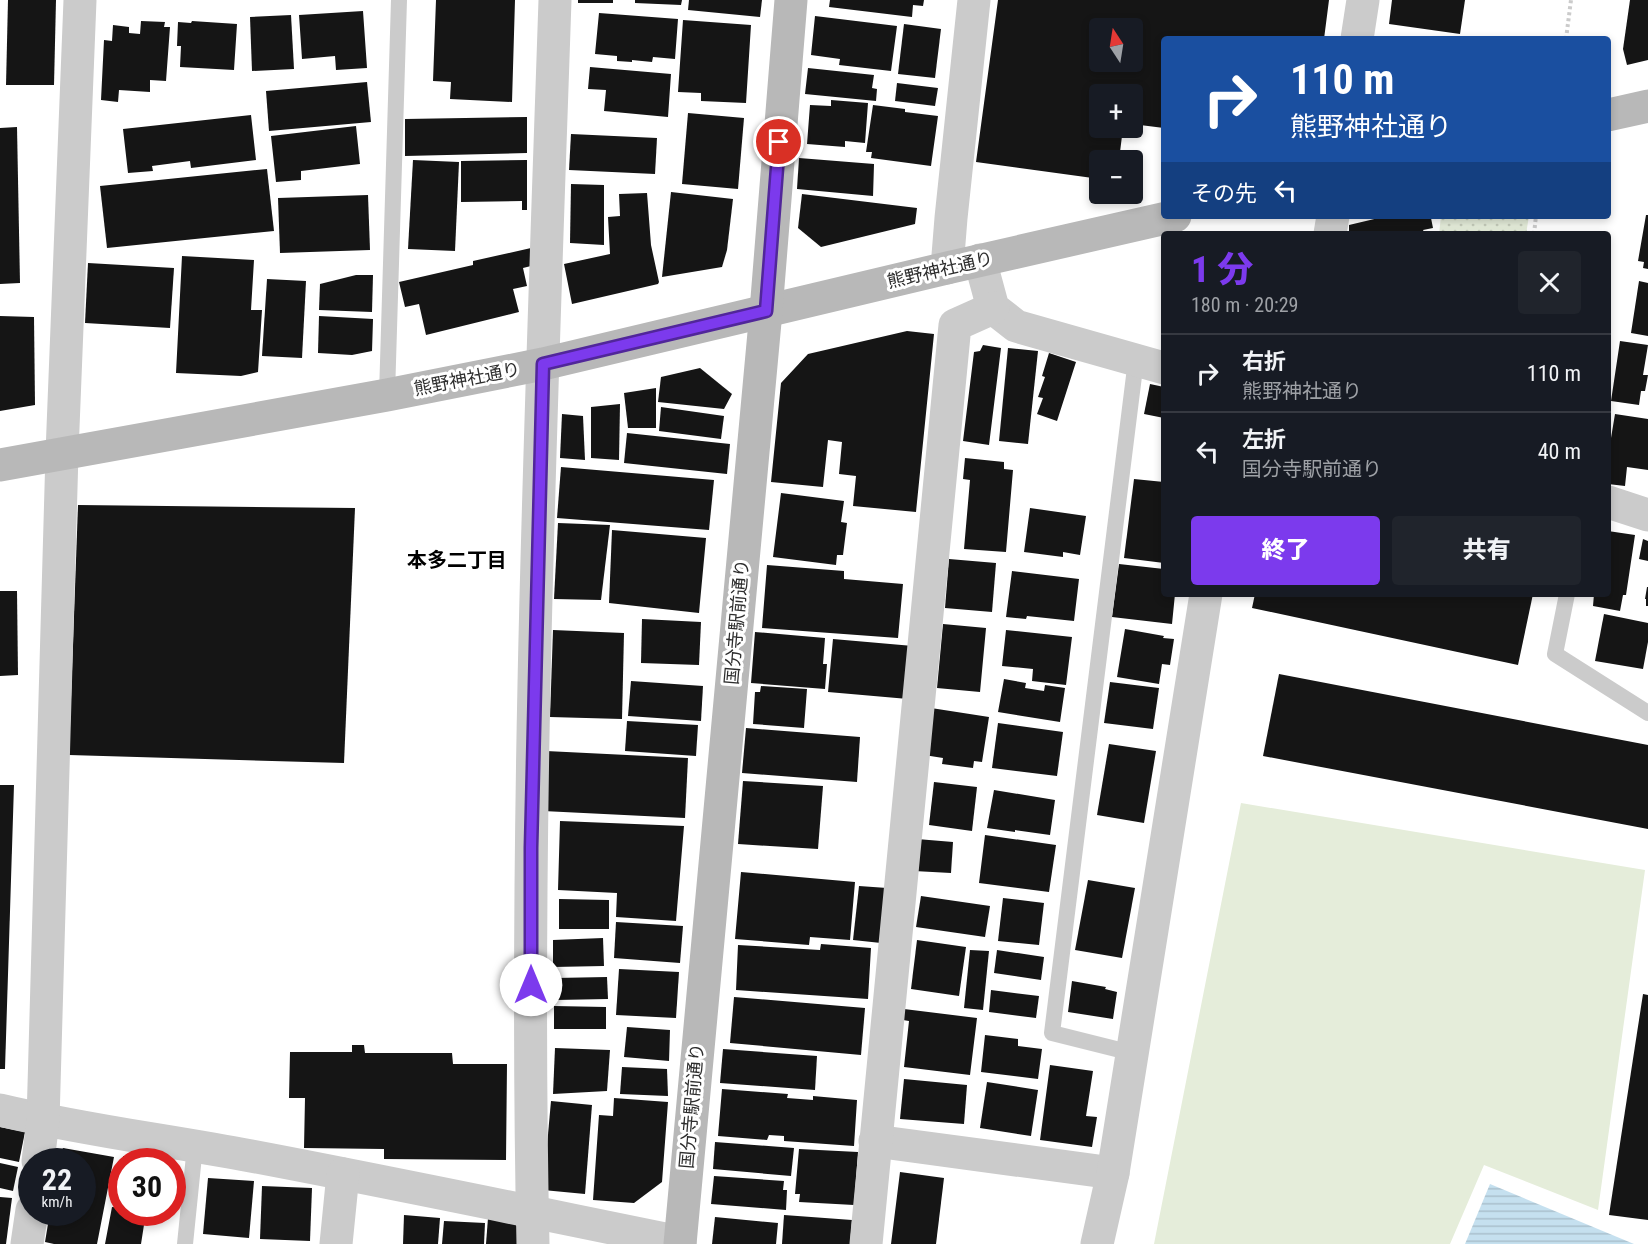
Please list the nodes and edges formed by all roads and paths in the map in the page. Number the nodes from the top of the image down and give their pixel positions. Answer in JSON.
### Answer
{"nodes":[{"id":1,"x":80,"y":0,"type":"edge"},
{"id":2,"x":399,"y":0,"type":"edge"},
{"id":3,"x":555,"y":0,"type":"edge"},
{"id":4,"x":791,"y":0,"type":"edge"},
{"id":5,"x":974,"y":0,"type":"edge"},
{"id":6,"x":1363,"y":0,"type":"edge"},
{"id":7,"x":1571,"y":0,"type":"edge"},
{"id":8,"x":1357,"y":36,"type":"edge"},
{"id":9,"x":1566,"y":36,"type":"edge"},
{"id":10,"x":1648,"y":106,"type":"edge"},
{"id":11,"x":1611,"y":114,"type":"edge"},
{"id":12,"x":1162,"y":219,"type":"edge"},
{"id":13,"x":980,"y":260,"type":"junction"},
{"id":14,"x":947,"y":268,"type":"junction"},
{"id":15,"x":993,"y":308,"type":"junction"},
{"id":16,"x":766,"y":311,"type":"junction"},
{"id":17,"x":543,"y":364,"type":"junction"},
{"id":18,"x":1150,"y":364,"type":"edge"},
{"id":19,"x":387,"y":395,"type":"junction"},
{"id":20,"x":62,"y":453,"type":"junction"},
{"id":21,"x":0,"y":465,"type":"edge"},
{"id":22,"x":1611,"y":503,"type":"edge"},
{"id":23,"x":1648,"y":515,"type":"edge"},
{"id":24,"x":1206,"y":597,"type":"edge"},
{"id":25,"x":1566,"y":597,"type":"edge"},
{"id":26,"x":1648,"y":713,"type":"edge"},
{"id":27,"x":1132,"y":1053,"type":"junction"},
{"id":28,"x":0,"y":1110,"type":"edge"},
{"id":29,"x":43,"y":1121,"type":"junction"},
{"id":30,"x":875,"y":1141,"type":"junction"},
{"id":31,"x":195,"y":1146,"type":"junction"},
{"id":32,"x":40,"y":1148,"type":"edge"},
{"id":33,"x":1113,"y":1173,"type":"junction"},
{"id":34,"x":343,"y":1174,"type":"junction"},
{"id":35,"x":30,"y":1226,"type":"edge"},
{"id":36,"x":532,"y":1228,"type":"edge"},
{"id":37,"x":680,"y":1243,"type":"edge"},
{"id":38,"x":27,"y":1244,"type":"edge"},
{"id":39,"x":185,"y":1244,"type":"edge"},
{"id":40,"x":336,"y":1244,"type":"edge"},
{"id":41,"x":866,"y":1244,"type":"edge"},
{"id":42,"x":1097,"y":1244,"type":"edge"}],
"edges":[{"from":1,"to":20,"type":"street"},
{"from":2,"to":19,"type":"lane"},
{"from":3,"to":17,"type":"street"},
{"from":4,"to":16,"type":"main road","name":"国分寺駅前通り"},
{"from":5,"to":14,"type":"street"},
{"from":6,"to":8,"type":"street"},
{"from":7,"to":9,"type":"path"},
{"from":10,"to":11,"type":"main road"},
{"from":12,"to":13,"type":"main road","name":"熊野神社通り"},
{"from":13,"to":14,"type":"main road","name":"熊野神社通り"},
{"from":13,"to":15,"type":"street"},
{"from":14,"to":16,"type":"main road","name":"熊野神社通り"},
{"from":15,"to":18,"type":"street"},
{"from":15,"to":30,"type":"street"},
{"from":16,"to":17,"type":"main road","name":"熊野神社通り"},
{"from":16,"to":37,"type":"main road","name":"国分寺駅前通り"},
{"from":17,"to":19,"type":"main road","name":"熊野神社通り"},
{"from":17,"to":36,"type":"street"},
{"from":18,"to":27,"type":"lane"},
{"from":19,"to":20,"type":"main road","name":"熊野神社通り"},
{"from":20,"to":21,"type":"main road","name":"熊野神社通り"},
{"from":20,"to":29,"type":"street"},
{"from":22,"to":23,"type":"street"},
{"from":24,"to":27,"type":"street"},
{"from":25,"to":26,"type":"lane"},
{"from":27,"to":33,"type":"street"},
{"from":28,"to":29,"type":"street"},
{"from":29,"to":31,"type":"street"},
{"from":29,"to":32,"type":"street"},
{"from":30,"to":33,"type":"street"},
{"from":30,"to":41,"type":"street"},
{"from":31,"to":34,"type":"street"},
{"from":31,"to":39,"type":"lane"},
{"from":33,"to":42,"type":"street"},
{"from":34,"to":36,"type":"street"},
{"from":34,"to":40,"type":"street"},
{"from":35,"to":38,"type":"street"},
{"from":36,"to":37,"type":"street"}]}
